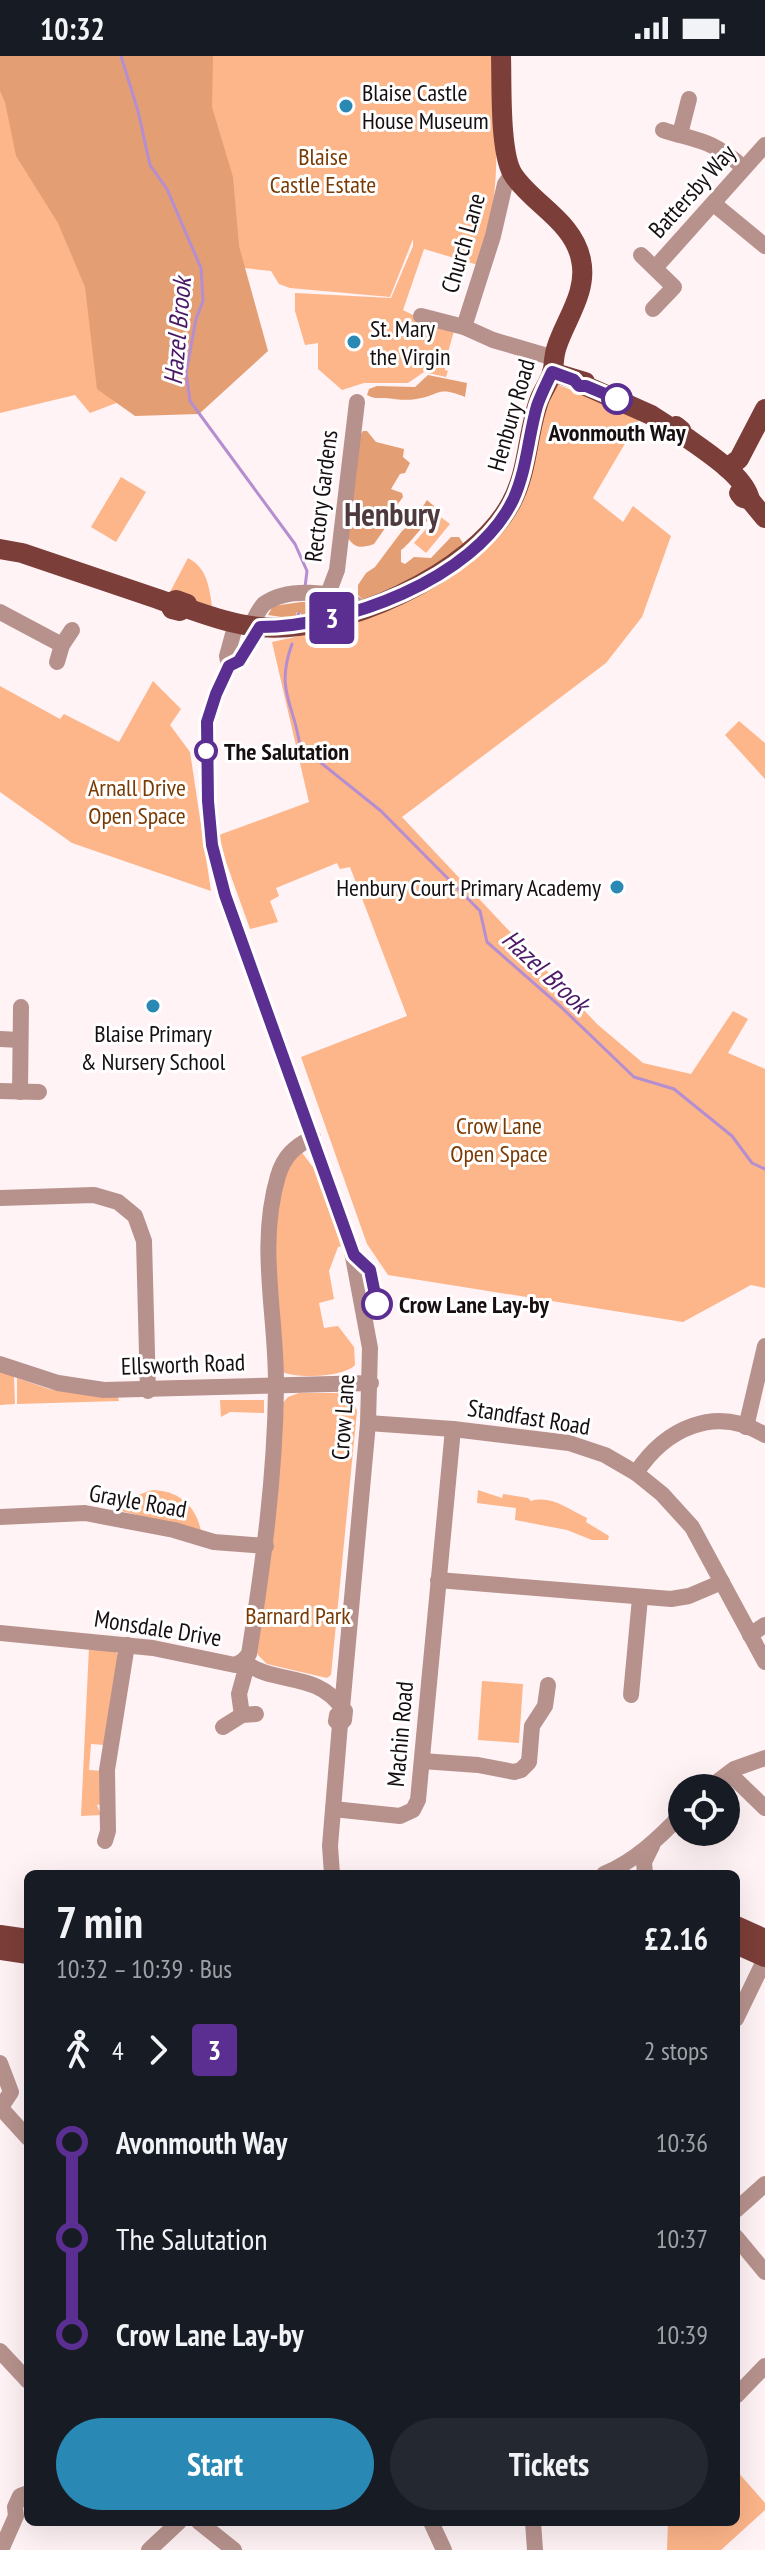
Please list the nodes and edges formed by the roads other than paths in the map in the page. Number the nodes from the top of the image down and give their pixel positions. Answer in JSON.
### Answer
{"nodes":[{"id":1,"x":502,"y":58,"type":"edge"},
{"id":2,"x":689,"y":99,"type":"dead end"},
{"id":3,"x":663,"y":130,"type":"dead end"},
{"id":4,"x":680,"y":134,"type":"junction"},
{"id":5,"x":765,"y":145,"type":"edge"},
{"id":6,"x":743,"y":167,"type":"junction"},
{"id":7,"x":512,"y":174,"type":"junction"},
{"id":8,"x":714,"y":204,"type":"junction"},
{"id":9,"x":765,"y":246,"type":"edge"},
{"id":10,"x":641,"y":255,"type":"dead end"},
{"id":11,"x":655,"y":268,"type":"junction"},
{"id":12,"x":653,"y":309,"type":"dead end"},
{"id":13,"x":421,"y":316,"type":"dead end"},
{"id":14,"x":464,"y":327,"type":"junction"},
{"id":15,"x":553,"y":365,"type":"junction"},
{"id":16,"x":357,"y":402,"type":"dead end"},
{"id":17,"x":765,"y":409,"type":"edge"},
{"id":18,"x":727,"y":468,"type":"junction"},
{"id":19,"x":765,"y":518,"type":"edge"},
{"id":20,"x":0,"y":549,"type":"edge"},
{"id":21,"x":328,"y":594,"type":"junction"},
{"id":22,"x":357,"y":610,"type":"junction"},
{"id":23,"x":0,"y":612,"type":"edge"},
{"id":24,"x":249,"y":625,"type":"junction"},
{"id":25,"x":72,"y":630,"type":"dead end"},
{"id":26,"x":62,"y":645,"type":"junction"},
{"id":27,"x":57,"y":662,"type":"dead end"},
{"id":28,"x":229,"y":666,"type":"junction"},
{"id":29,"x":21,"y":1007,"type":"dead end"},
{"id":30,"x":0,"y":1039,"type":"edge"},
{"id":31,"x":20,"y":1040,"type":"junction"},
{"id":32,"x":0,"y":1091,"type":"edge"},
{"id":33,"x":20,"y":1092,"type":"junction"},
{"id":34,"x":39,"y":1092,"type":"dead end"},
{"id":35,"x":313,"y":1137,"type":"junction"},
{"id":36,"x":0,"y":1198,"type":"edge"},
{"id":37,"x":765,"y":1346,"type":"edge"},
{"id":38,"x":0,"y":1364,"type":"edge"},
{"id":39,"x":371,"y":1383,"type":"junction"},
{"id":40,"x":276,"y":1385,"type":"junction"},
{"id":41,"x":148,"y":1391,"type":"junction"},
{"id":42,"x":368,"y":1423,"type":"junction"},
{"id":43,"x":746,"y":1427,"type":"junction"},
{"id":44,"x":453,"y":1429,"type":"junction"},
{"id":45,"x":765,"y":1435,"type":"edge"},
{"id":46,"x":636,"y":1473,"type":"junction"},
{"id":47,"x":0,"y":1517,"type":"edge"},
{"id":48,"x":266,"y":1546,"type":"junction"},
{"id":49,"x":438,"y":1580,"type":"junction"},
{"id":50,"x":722,"y":1582,"type":"junction"},
{"id":51,"x":640,"y":1598,"type":"junction"},
{"id":52,"x":765,"y":1625,"type":"edge"},
{"id":53,"x":0,"y":1633,"type":"edge"},
{"id":54,"x":750,"y":1635,"type":"junction"},
{"id":55,"x":127,"y":1645,"type":"junction"},
{"id":56,"x":765,"y":1662,"type":"edge"},
{"id":57,"x":245,"y":1663,"type":"junction"},
{"id":58,"x":548,"y":1685,"type":"dead end"},
{"id":59,"x":631,"y":1695,"type":"dead end"},
{"id":60,"x":341,"y":1716,"type":"junction"},
{"id":61,"x":223,"y":1727,"type":"dead end"},
{"id":62,"x":765,"y":1758,"type":"edge"},
{"id":63,"x":422,"y":1761,"type":"junction"},
{"id":64,"x":729,"y":1773,"type":"joint"},
{"id":65,"x":765,"y":1808,"type":"edge"},
{"id":66,"x":333,"y":1809,"type":"junction"},
{"id":67,"x":668,"y":1828,"type":"edge"},
{"id":68,"x":112,"y":1835,"type":"dead end"},
{"id":69,"x":655,"y":1841,"type":"junction"},
{"id":70,"x":330,"y":1846,"type":"junction"},
{"id":71,"x":323,"y":1870,"type":"edge"},
{"id":72,"x":332,"y":1870,"type":"edge"},
{"id":73,"x":612,"y":1870,"type":"edge"},
{"id":74,"x":645,"y":1870,"type":"edge"},
{"id":75,"x":740,"y":1928,"type":"edge"},
{"id":76,"x":0,"y":1935,"type":"edge"},
{"id":77,"x":24,"y":1938,"type":"edge"},
{"id":78,"x":765,"y":1939,"type":"edge"},
{"id":79,"x":740,"y":1946,"type":"edge"},
{"id":80,"x":0,"y":1950,"type":"edge"},
{"id":81,"x":24,"y":1953,"type":"edge"},
{"id":82,"x":765,"y":1958,"type":"edge"},
{"id":83,"x":740,"y":2011,"type":"edge"},
{"id":84,"x":0,"y":2063,"type":"edge"},
{"id":85,"x":0,"y":2107,"type":"edge"},
{"id":86,"x":24,"y":2134,"type":"edge"},
{"id":87,"x":765,"y":2184,"type":"edge"},
{"id":88,"x":740,"y":2206,"type":"edge"},
{"id":89,"x":740,"y":2242,"type":"edge"},
{"id":90,"x":765,"y":2272,"type":"edge"},
{"id":91,"x":0,"y":2351,"type":"edge"},
{"id":92,"x":765,"y":2366,"type":"edge"},
{"id":93,"x":24,"y":2377,"type":"edge"},
{"id":94,"x":740,"y":2392,"type":"edge"},
{"id":95,"x":24,"y":2495,"type":"edge"},
{"id":96,"x":24,"y":2511,"type":"edge"},
{"id":97,"x":16,"y":2516,"type":"junction"},
{"id":98,"x":175,"y":2526,"type":"edge"},
{"id":99,"x":204,"y":2526,"type":"edge"},
{"id":100,"x":433,"y":2526,"type":"edge"},
{"id":101,"x":533,"y":2526,"type":"edge"},
{"id":102,"x":1,"y":2550,"type":"edge"},
{"id":103,"x":149,"y":2550,"type":"edge"},
{"id":104,"x":234,"y":2550,"type":"edge"},
{"id":105,"x":444,"y":2550,"type":"edge"},
{"id":106,"x":535,"y":2550,"type":"edge"}],
"edges":[{"from":1,"to":7,"type":"main road"},
{"from":2,"to":4,"type":"street"},
{"from":3,"to":4,"type":"street"},
{"from":4,"to":6,"type":"street"},
{"from":5,"to":6,"type":"street","name":"Battersby Way"},
{"from":6,"to":8,"type":"street","name":"Battersby Way"},
{"from":7,"to":14,"type":"street","name":"Church Lane"},
{"from":7,"to":15,"type":"main road","name":"Henbury Road"},
{"from":8,"to":9,"type":"street"},
{"from":8,"to":11,"type":"street","name":"Battersby Way"},
{"from":10,"to":11,"type":"street","name":"Battersby Way"},
{"from":11,"to":12,"type":"street","name":"Battersby Way"},
{"from":13,"to":14,"type":"street"},
{"from":14,"to":15,"type":"street"},
{"from":15,"to":18,"type":"main road"},
{"from":15,"to":22,"type":"main road","name":"Henbury Road"},
{"from":16,"to":21,"type":"street","name":"Rectory Gardens"},
{"from":17,"to":18,"type":"main road"},
{"from":18,"to":19,"type":"main road"},
{"from":20,"to":24,"type":"main road","name":"Henbury Road"},
{"from":21,"to":22,"type":"street","name":"Rectory Gardens"},
{"from":21,"to":24,"type":"street","name":"Rectory Gardens"},
{"from":22,"to":24,"type":"main road","name":"Henbury Road"},
{"from":23,"to":26,"type":"street"},
{"from":24,"to":28,"type":"street","name":"Crow Lane"},
{"from":24,"to":28,"type":"street","name":"Crow Lane"},
{"from":25,"to":26,"type":"street"},
{"from":26,"to":27,"type":"street"},
{"from":28,"to":35,"type":"street","name":"Crow Lane"},
{"from":29,"to":31,"type":"street"},
{"from":30,"to":31,"type":"street"},
{"from":31,"to":33,"type":"street"},
{"from":32,"to":33,"type":"street"},
{"from":33,"to":34,"type":"street"},
{"from":35,"to":39,"type":"street","name":"Crow Lane"},
{"from":35,"to":40,"type":"street"},
{"from":36,"to":41,"type":"street"},
{"from":37,"to":43,"type":"street"},
{"from":38,"to":41,"type":"street","name":"Ellsworth Road"},
{"from":39,"to":40,"type":"street","name":"Ellsworth Road"},
{"from":39,"to":42,"type":"street","name":"Crow Lane"},
{"from":40,"to":41,"type":"street","name":"Ellsworth Road"},
{"from":40,"to":48,"type":"street"},
{"from":42,"to":44,"type":"street","name":"Standfast Road"},
{"from":42,"to":60,"type":"street","name":"Crow Lane"},
{"from":43,"to":45,"type":"street"},
{"from":43,"to":46,"type":"street"},
{"from":44,"to":46,"type":"street","name":"Standfast Road"},
{"from":44,"to":49,"type":"street","name":"Machin Road"},
{"from":46,"to":50,"type":"street","name":"Standfast Road"},
{"from":47,"to":48,"type":"street","name":"Grayle Road"},
{"from":48,"to":57,"type":"street"},
{"from":49,"to":51,"type":"street"},
{"from":49,"to":63,"type":"street","name":"Machin Road"},
{"from":50,"to":51,"type":"street"},
{"from":50,"to":54,"type":"street","name":"Standfast Road"},
{"from":51,"to":59,"type":"street"},
{"from":52,"to":54,"type":"street"},
{"from":53,"to":55,"type":"street","name":"Monsdale Drive"},
{"from":54,"to":56,"type":"street","name":"Standfast Road"},
{"from":55,"to":57,"type":"street","name":"Monsdale Drive"},
{"from":55,"to":68,"type":"street"},
{"from":57,"to":60,"type":"street","name":"Monsdale Drive"},
{"from":57,"to":61,"type":"street"},
{"from":58,"to":63,"type":"street"},
{"from":60,"to":66,"type":"street","name":"Crow Lane"},
{"from":62,"to":64,"type":"street"},
{"from":63,"to":66,"type":"street","name":"Machin Road"},
{"from":64,"to":65,"type":"street"},
{"from":66,"to":70,"type":"street","name":"Crow Lane"},
{"from":67,"to":69,"type":"street"},
{"from":69,"to":73,"type":"street"},
{"from":69,"to":74,"type":"street"},
{"from":70,"to":71,"type":"street","name":"Crow Lane"},
{"from":70,"to":72,"type":"street","name":"Crow Lane"},
{"from":75,"to":78,"type":"main road"},
{"from":76,"to":77,"type":"main road"},
{"from":79,"to":82,"type":"main road"},
{"from":80,"to":81,"type":"main road"},
{"from":82,"to":83,"type":"street"},
{"from":84,"to":85,"type":"street"},
{"from":85,"to":86,"type":"street"},
{"from":87,"to":88,"type":"street"},
{"from":89,"to":90,"type":"street"},
{"from":91,"to":93,"type":"street"},
{"from":92,"to":94,"type":"street"},
{"from":95,"to":97,"type":"street"},
{"from":96,"to":97,"type":"street"},
{"from":97,"to":102,"type":"street"},
{"from":98,"to":103,"type":"street"},
{"from":99,"to":104,"type":"street"},
{"from":100,"to":105,"type":"street"},
{"from":101,"to":106,"type":"street"}]}
